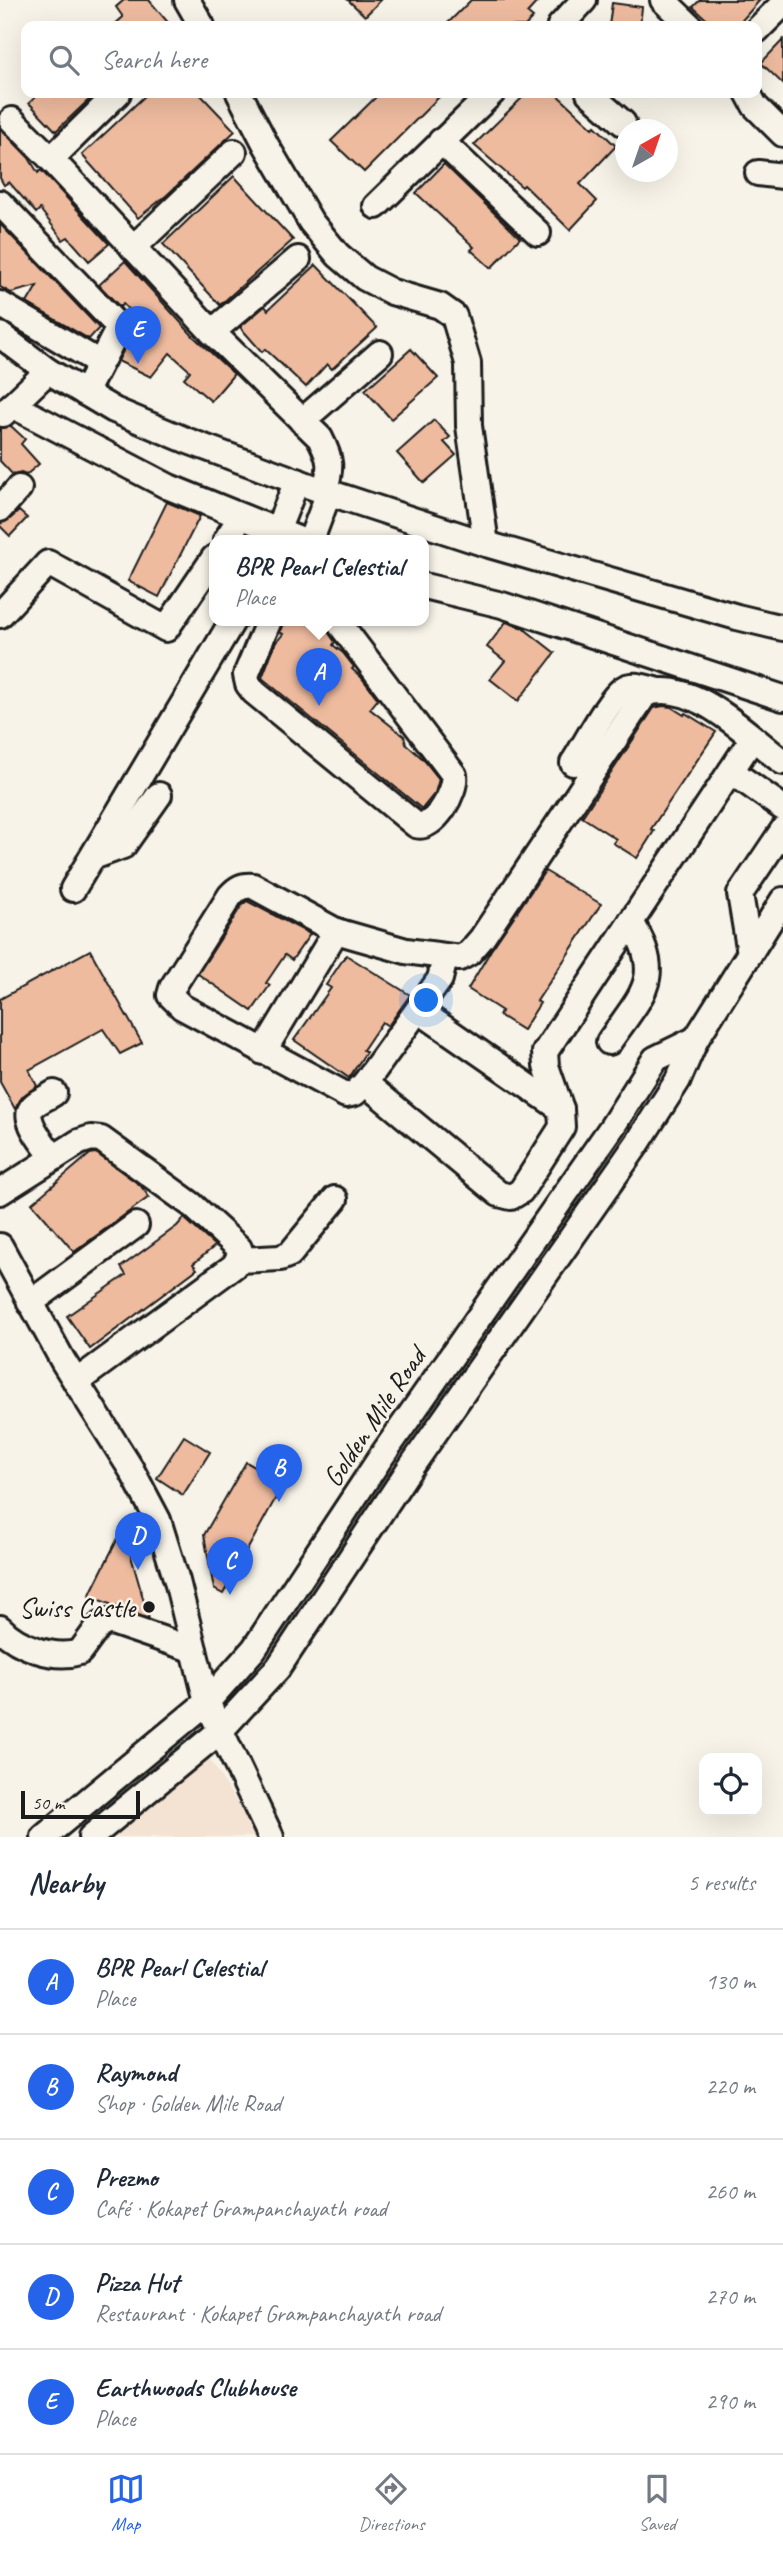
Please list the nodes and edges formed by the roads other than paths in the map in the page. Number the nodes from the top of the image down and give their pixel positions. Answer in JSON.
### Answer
{"nodes":[{"id":1,"x":187,"y":0,"type":"edge"},
{"id":2,"x":584,"y":0,"type":"edge"},
{"id":3,"x":663,"y":0,"type":"edge"},
{"id":4,"x":783,"y":4,"type":"edge"},
{"id":5,"x":199,"y":21,"type":"edge"},
{"id":6,"x":565,"y":21,"type":"edge"},
{"id":7,"x":685,"y":21,"type":"edge"},
{"id":8,"x":762,"y":25,"type":"edge"},
{"id":9,"x":762,"y":92,"type":"edge"},
{"id":10,"x":113,"y":98,"type":"edge"},
{"id":11,"x":242,"y":98,"type":"edge"},
{"id":12,"x":487,"y":98,"type":"edge"},
{"id":13,"x":594,"y":98,"type":"edge"},
{"id":14,"x":751,"y":98,"type":"edge"},
{"id":15,"x":783,"y":111,"type":"edge"},
{"id":16,"x":618,"y":119,"type":"edge"},
{"id":17,"x":12,"y":120,"type":"dead end"},
{"id":18,"x":783,"y":134,"type":"edge"},
{"id":19,"x":441,"y":141,"type":"junction"},
{"id":20,"x":234,"y":152,"type":"dead end"},
{"id":21,"x":51,"y":159,"type":"junction"},
{"id":22,"x":758,"y":173,"type":"dead end"},
{"id":23,"x":783,"y":176,"type":"edge"},
{"id":24,"x":0,"y":203,"type":"edge"},
{"id":25,"x":376,"y":206,"type":"dead end"},
{"id":26,"x":538,"y":233,"type":"dead end"},
{"id":27,"x":133,"y":248,"type":"junction"},
{"id":28,"x":299,"y":259,"type":"dead end"},
{"id":29,"x":0,"y":304,"type":"edge"},
{"id":30,"x":212,"y":332,"type":"junction"},
{"id":31,"x":0,"y":335,"type":"edge"},
{"id":32,"x":380,"y":353,"type":"dead end"},
{"id":33,"x":94,"y":360,"type":"junction"},
{"id":34,"x":48,"y":371,"type":"junction"},
{"id":35,"x":79,"y":389,"type":"junction"},
{"id":36,"x":6,"y":411,"type":"edge"},
{"id":37,"x":302,"y":421,"type":"junction"},
{"id":38,"x":297,"y":481,"type":"junction"},
{"id":39,"x":19,"y":488,"type":"dead end"},
{"id":40,"x":330,"y":493,"type":"junction"},
{"id":41,"x":0,"y":509,"type":"edge"},
{"id":42,"x":241,"y":517,"type":"junction"},
{"id":43,"x":229,"y":535,"type":"edge"},
{"id":44,"x":282,"y":535,"type":"edge"},
{"id":45,"x":284,"y":535,"type":"edge"},
{"id":46,"x":285,"y":535,"type":"edge"},
{"id":47,"x":486,"y":544,"type":"junction"},
{"id":48,"x":209,"y":565,"type":"edge"},
{"id":49,"x":429,"y":587,"type":"edge"},
{"id":50,"x":0,"y":615,"type":"edge"},
{"id":51,"x":229,"y":626,"type":"edge"},
{"id":52,"x":267,"y":626,"type":"edge"},
{"id":53,"x":342,"y":626,"type":"edge"},
{"id":54,"x":783,"y":628,"type":"edge"},
{"id":55,"x":656,"y":690,"type":"junction"},
{"id":56,"x":783,"y":698,"type":"edge"},
{"id":57,"x":752,"y":739,"type":"junction"},
{"id":58,"x":155,"y":753,"type":"junction"},
{"id":59,"x":783,"y":762,"type":"edge"},
{"id":60,"x":573,"y":763,"type":"dead end"},
{"id":61,"x":731,"y":771,"type":"junction"},
{"id":62,"x":159,"y":795,"type":"dead end"},
{"id":63,"x":783,"y":808,"type":"edge"},
{"id":64,"x":783,"y":830,"type":"edge"},
{"id":65,"x":120,"y":838,"type":"dead end"},
{"id":66,"x":93,"y":857,"type":"junction"},
{"id":67,"x":73,"y":889,"type":"dead end"},
{"id":68,"x":783,"y":900,"type":"edge"},
{"id":69,"x":631,"y":922,"type":"junction"},
{"id":70,"x":336,"y":931,"type":"junction"},
{"id":71,"x":750,"y":953,"type":"junction"},
{"id":72,"x":445,"y":958,"type":"junction"},
{"id":73,"x":418,"y":1010,"type":"junction"},
{"id":74,"x":696,"y":1040,"type":"junction"},
{"id":75,"x":609,"y":1042,"type":"dead end"},
{"id":76,"x":263,"y":1052,"type":"junction"},
{"id":77,"x":365,"y":1083,"type":"junction"},
{"id":78,"x":54,"y":1093,"type":"dead end"},
{"id":79,"x":561,"y":1110,"type":"junction"},
{"id":80,"x":54,"y":1158,"type":"junction"},
{"id":81,"x":0,"y":1192,"type":"edge"},
{"id":82,"x":335,"y":1199,"type":"dead end"},
{"id":83,"x":136,"y":1226,"type":"dead end"},
{"id":84,"x":0,"y":1246,"type":"edge"},
{"id":85,"x":239,"y":1260,"type":"junction"},
{"id":86,"x":30,"y":1303,"type":"junction"},
{"id":87,"x":76,"y":1382,"type":"junction"},
{"id":88,"x":0,"y":1628,"type":"edge"},
{"id":89,"x":194,"y":1650,"type":"junction"},
{"id":90,"x":207,"y":1702,"type":"junction"},
{"id":91,"x":220,"y":1731,"type":"junction"},
{"id":92,"x":44,"y":1837,"type":"edge"},
{"id":93,"x":91,"y":1837,"type":"edge"},
{"id":94,"x":271,"y":1837,"type":"edge"}],
"edges":[{"from":1,"to":5,"type":"street"},
{"from":2,"to":6,"type":"street"},
{"from":3,"to":7,"type":"street"},
{"from":4,"to":8,"type":"street"},
{"from":9,"to":15,"type":"street"},
{"from":10,"to":21,"type":"street"},
{"from":11,"to":47,"type":"street"},
{"from":12,"to":19,"type":"street"},
{"from":13,"to":16,"type":"street"},
{"from":14,"to":18,"type":"street"},
{"from":17,"to":21,"type":"street"},
{"from":19,"to":25,"type":"street"},
{"from":19,"to":26,"type":"street"},
{"from":20,"to":27,"type":"street"},
{"from":21,"to":27,"type":"street"},
{"from":22,"to":23,"type":"street"},
{"from":24,"to":33,"type":"street"},
{"from":27,"to":30,"type":"street"},
{"from":28,"to":30,"type":"street"},
{"from":29,"to":33,"type":"street"},
{"from":30,"to":37,"type":"street"},
{"from":31,"to":34,"type":"street"},
{"from":32,"to":37,"type":"street"},
{"from":33,"to":35,"type":"street"},
{"from":34,"to":35,"type":"street"},
{"from":34,"to":36,"type":"street"},
{"from":35,"to":38,"type":"street"},
{"from":36,"to":42,"type":"street"},
{"from":37,"to":40,"type":"street"},
{"from":38,"to":40,"type":"street"},
{"from":38,"to":45,"type":"street"},
{"from":39,"to":41,"type":"street"},
{"from":40,"to":46,"type":"street"},
{"from":40,"to":47,"type":"street"},
{"from":42,"to":43,"type":"street"},
{"from":42,"to":44,"type":"street"},
{"from":47,"to":54,"type":"street"},
{"from":48,"to":50,"type":"street"},
{"from":49,"to":56,"type":"street"},
{"from":51,"to":58,"type":"street"},
{"from":52,"to":53,"type":"street"},
{"from":55,"to":57,"type":"street"},
{"from":55,"to":60,"type":"street"},
{"from":55,"to":72,"type":"street"},
{"from":57,"to":59,"type":"street"},
{"from":57,"to":61,"type":"street"},
{"from":58,"to":65,"type":"street"},
{"from":58,"to":66,"type":"street"},
{"from":61,"to":63,"type":"street"},
{"from":61,"to":69,"type":"street"},
{"from":62,"to":66,"type":"street"},
{"from":64,"to":71,"type":"street"},
{"from":66,"to":67,"type":"street"},
{"from":68,"to":71,"type":"street","name":"Golden Mile Road"},
{"from":69,"to":75,"type":"street"},
{"from":69,"to":79,"type":"street"},
{"from":70,"to":72,"type":"street"},
{"from":70,"to":76,"type":"street"},
{"from":70,"to":76,"type":"street"},
{"from":71,"to":74,"type":"street","name":"Golden Mile Road"},
{"from":72,"to":73,"type":"street"},
{"from":73,"to":77,"type":"street"},
{"from":73,"to":79,"type":"street"},
{"from":74,"to":90,"type":"street","name":"Golden Mile Road"},
{"from":74,"to":91,"type":"street","name":"Golden Mile Road"},
{"from":76,"to":77,"type":"street"},
{"from":77,"to":79,"type":"street"},
{"from":78,"to":80,"type":"street"},
{"from":80,"to":81,"type":"street"},
{"from":80,"to":85,"type":"street"},
{"from":82,"to":85,"type":"street"},
{"from":83,"to":86,"type":"street"},
{"from":84,"to":86,"type":"street"},
{"from":85,"to":87,"type":"street"},
{"from":86,"to":87,"type":"street"},
{"from":87,"to":89,"type":"street"},
{"from":88,"to":89,"type":"street"},
{"from":89,"to":90,"type":"street"},
{"from":90,"to":91,"type":"street"},
{"from":90,"to":92,"type":"street","name":"Golden Mile Road"},
{"from":91,"to":93,"type":"street","name":"Golden Mile Road"},
{"from":91,"to":94,"type":"street"}]}
